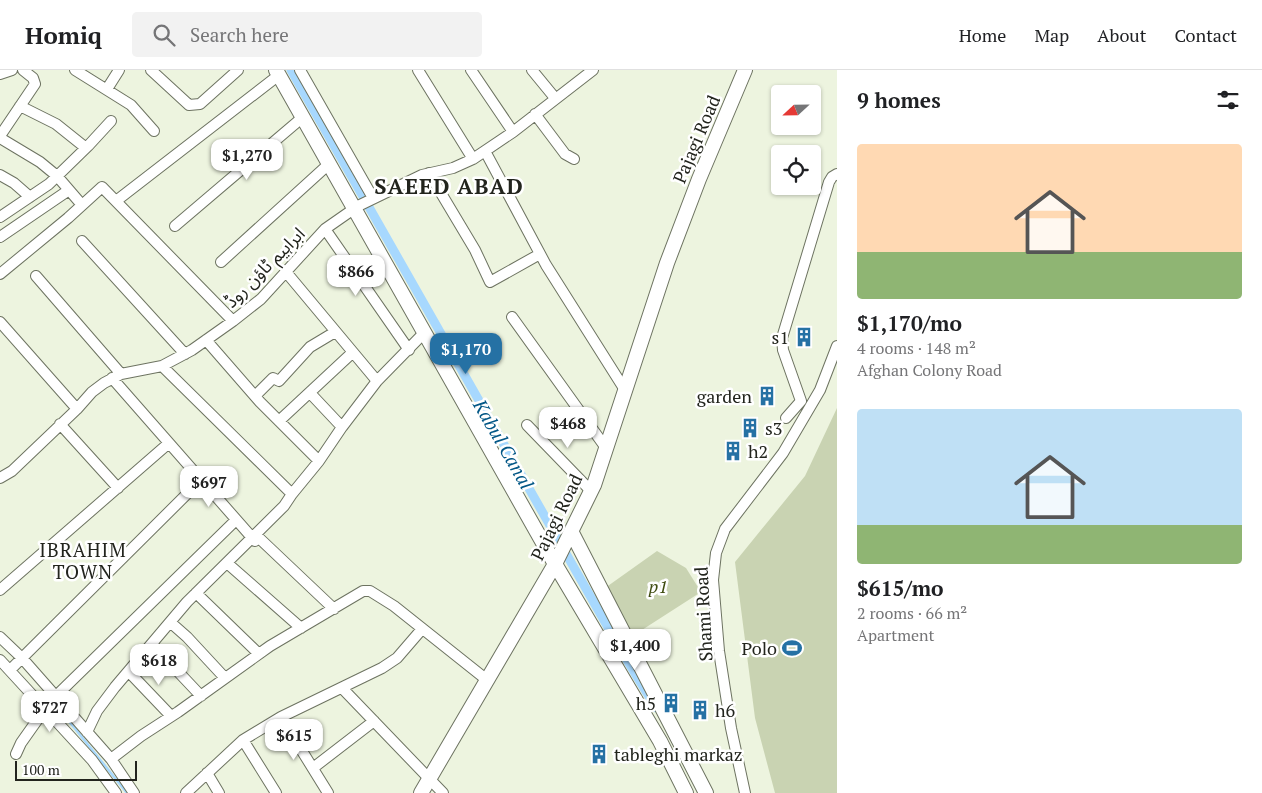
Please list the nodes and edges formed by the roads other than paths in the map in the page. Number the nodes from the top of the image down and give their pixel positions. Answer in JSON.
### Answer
{"nodes":[{"id":1,"x":12,"y":70,"type":"edge"},
{"id":2,"x":24,"y":70,"type":"edge"},
{"id":3,"x":75,"y":70,"type":"edge"},
{"id":4,"x":119,"y":70,"type":"edge"},
{"id":5,"x":151,"y":70,"type":"edge"},
{"id":6,"x":238,"y":70,"type":"edge"},
{"id":7,"x":300,"y":70,"type":"edge"},
{"id":8,"x":418,"y":70,"type":"edge"},
{"id":9,"x":471,"y":70,"type":"edge"},
{"id":10,"x":532,"y":70,"type":"edge"},
{"id":11,"x":593,"y":70,"type":"edge"},
{"id":12,"x":745,"y":70,"type":"edge"},
{"id":13,"x":277,"y":72,"type":"edge"},
{"id":14,"x":0,"y":74,"type":"edge"},
{"id":15,"x":107,"y":89,"type":"junction"},
{"id":16,"x":555,"y":98,"type":"junction"},
{"id":17,"x":20,"y":106,"type":"junction"},
{"id":18,"x":535,"y":114,"type":"junction"},
{"id":19,"x":303,"y":117,"type":"junction"},
{"id":20,"x":111,"y":121,"type":"dead end"},
{"id":21,"x":1,"y":132,"type":"edge"},
{"id":22,"x":154,"y":132,"type":"dead end"},
{"id":23,"x":513,"y":132,"type":"junction"},
{"id":24,"x":86,"y":148,"type":"junction"},
{"id":25,"x":485,"y":151,"type":"junction"},
{"id":26,"x":473,"y":159,"type":"junction"},
{"id":27,"x":574,"y":159,"type":"dead end"},
{"id":28,"x":330,"y":163,"type":"junction"},
{"id":29,"x":429,"y":173,"type":"junction"},
{"id":30,"x":837,"y":174,"type":"edge"},
{"id":31,"x":0,"y":175,"type":"edge"},
{"id":32,"x":57,"y":176,"type":"junction"},
{"id":33,"x":69,"y":190,"type":"junction"},
{"id":34,"x":30,"y":197,"type":"junction"},
{"id":35,"x":373,"y":198,"type":"junction"},
{"id":36,"x":116,"y":201,"type":"junction"},
{"id":37,"x":82,"y":205,"type":"junction"},
{"id":38,"x":356,"y":207,"type":"junction"},
{"id":39,"x":0,"y":217,"type":"edge"},
{"id":40,"x":175,"y":226,"type":"dead end"},
{"id":41,"x":324,"y":229,"type":"junction"},
{"id":42,"x":0,"y":237,"type":"edge"},
{"id":43,"x":82,"y":241,"type":"dead end"},
{"id":44,"x":540,"y":254,"type":"junction"},
{"id":45,"x":221,"y":262,"type":"dead end"},
{"id":46,"x":286,"y":272,"type":"junction"},
{"id":47,"x":0,"y":274,"type":"edge"},
{"id":48,"x":36,"y":276,"type":"dead end"},
{"id":49,"x":512,"y":318,"type":"dead end"},
{"id":50,"x":233,"y":321,"type":"junction"},
{"id":51,"x":0,"y":322,"type":"edge"},
{"id":52,"x":336,"y":332,"type":"junction"},
{"id":53,"x":425,"y":332,"type":"junction"},
{"id":54,"x":206,"y":340,"type":"junction"},
{"id":55,"x":837,"y":346,"type":"edge"},
{"id":56,"x":409,"y":350,"type":"junction"},
{"id":57,"x":352,"y":352,"type":"junction"},
{"id":58,"x":185,"y":354,"type":"junction"},
{"id":59,"x":162,"y":366,"type":"junction"},
{"id":60,"x":117,"y":376,"type":"junction"},
{"id":61,"x":377,"y":381,"type":"junction"},
{"id":62,"x":625,"y":390,"type":"junction"},
{"id":63,"x":310,"y":393,"type":"junction"},
{"id":64,"x":255,"y":396,"type":"junction"},
{"id":65,"x":77,"y":410,"type":"junction"},
{"id":66,"x":786,"y":418,"type":"dead end"},
{"id":67,"x":279,"y":421,"type":"junction"},
{"id":68,"x":60,"y":424,"type":"junction"},
{"id":69,"x":527,"y":425,"type":"dead end"},
{"id":70,"x":342,"y":427,"type":"junction"},
{"id":71,"x":169,"y":443,"type":"junction"},
{"id":72,"x":606,"y":448,"type":"junction"},
{"id":73,"x":319,"y":461,"type":"junction"},
{"id":74,"x":0,"y":478,"type":"edge"},
{"id":75,"x":201,"y":480,"type":"junction"},
{"id":76,"x":118,"y":488,"type":"junction"},
{"id":77,"x":591,"y":491,"type":"junction"},
{"id":78,"x":292,"y":494,"type":"junction"},
{"id":79,"x":236,"y":520,"type":"junction"},
{"id":80,"x":569,"y":537,"type":"junction"},
{"id":81,"x":252,"y":538,"type":"junction"},
{"id":82,"x":554,"y":561,"type":"junction"},
{"id":83,"x":227,"y":563,"type":"junction"},
{"id":84,"x":0,"y":590,"type":"edge"},
{"id":85,"x":196,"y":593,"type":"junction"},
{"id":86,"x":334,"y":609,"type":"junction"},
{"id":87,"x":170,"y":622,"type":"junction"},
{"id":88,"x":301,"y":628,"type":"junction"},
{"id":89,"x":422,"y":629,"type":"junction"},
{"id":90,"x":0,"y":637,"type":"edge"},
{"id":91,"x":152,"y":644,"type":"junction"},
{"id":92,"x":259,"y":654,"type":"junction"},
{"id":93,"x":22,"y":659,"type":"junction"},
{"id":94,"x":0,"y":660,"type":"edge"},
{"id":95,"x":11,"y":670,"type":"junction"},
{"id":96,"x":129,"y":672,"type":"junction"},
{"id":97,"x":225,"y":678,"type":"junction"},
{"id":98,"x":487,"y":680,"type":"junction"},
{"id":99,"x":342,"y":688,"type":"junction"},
{"id":100,"x":640,"y":688,"type":"junction"},
{"id":101,"x":56,"y":696,"type":"junction"},
{"id":102,"x":201,"y":696,"type":"junction"},
{"id":103,"x":46,"y":709,"type":"junction"},
{"id":104,"x":171,"y":716,"type":"junction"},
{"id":105,"x":281,"y":717,"type":"junction"},
{"id":106,"x":374,"y":721,"type":"junction"},
{"id":107,"x":87,"y":732,"type":"junction"},
{"id":108,"x":243,"y":740,"type":"junction"},
{"id":109,"x":16,"y":754,"type":"dead end"},
{"id":110,"x":110,"y":759,"type":"junction"},
{"id":111,"x":313,"y":768,"type":"junction"},
{"id":112,"x":207,"y":773,"type":"junction"},
{"id":113,"x":429,"y":779,"type":"junction"},
{"id":114,"x":116,"y":793,"type":"edge"},
{"id":115,"x":134,"y":793,"type":"edge"},
{"id":116,"x":186,"y":793,"type":"edge"},
{"id":117,"x":219,"y":793,"type":"edge"},
{"id":118,"x":276,"y":793,"type":"edge"},
{"id":119,"x":328,"y":793,"type":"edge"},
{"id":120,"x":421,"y":793,"type":"edge"},
{"id":121,"x":443,"y":793,"type":"edge"},
{"id":122,"x":686,"y":793,"type":"edge"},
{"id":123,"x":706,"y":793,"type":"edge"},
{"id":124,"x":745,"y":793,"type":"edge"}],
"edges":[{"from":1,"to":14,"type":"street"},
{"from":2,"to":17,"type":"street"},
{"from":3,"to":15,"type":"street"},
{"from":4,"to":15,"type":"street"},
{"from":5,"to":6,"type":"street"},
{"from":7,"to":35,"type":"street"},
{"from":8,"to":26,"type":"street"},
{"from":9,"to":23,"type":"street"},
{"from":10,"to":16,"type":"street"},
{"from":11,"to":16,"type":"street","name":"ابراہیم ٹاؤن روڈ"},
{"from":12,"to":62,"type":"main road","name":"Pajagi Road"},
{"from":13,"to":19,"type":"main road"},
{"from":13,"to":36,"type":"street"},
{"from":15,"to":22,"type":"street"},
{"from":16,"to":18,"type":"street","name":"ابراہیم ٹاؤن روڈ"},
{"from":17,"to":21,"type":"street"},
{"from":17,"to":24,"type":"street"},
{"from":18,"to":23,"type":"street","name":"ابراہیم ٹاؤن روڈ"},
{"from":18,"to":27,"type":"street"},
{"from":19,"to":28,"type":"main road"},
{"from":19,"to":40,"type":"street"},
{"from":20,"to":24,"type":"street"},
{"from":21,"to":32,"type":"street"},
{"from":23,"to":25,"type":"street","name":"ابراہیم ٹاؤن روڈ"},
{"from":24,"to":32,"type":"street"},
{"from":25,"to":26,"type":"street","name":"ابراہیم ٹاؤن روڈ"},
{"from":25,"to":44,"type":"street"},
{"from":26,"to":29,"type":"street","name":"ابراہیم ٹاؤن روڈ"},
{"from":28,"to":38,"type":"main road"},
{"from":28,"to":45,"type":"street"},
{"from":29,"to":35,"type":"street","name":"ابراہیم ٹاؤن روڈ"},
{"from":29,"to":44,"type":"street"},
{"from":30,"to":66,"type":"street"},
{"from":31,"to":34,"type":"street"},
{"from":32,"to":33,"type":"street"},
{"from":32,"to":34,"type":"street"},
{"from":33,"to":37,"type":"street"},
{"from":33,"to":42,"type":"street"},
{"from":34,"to":39,"type":"street"},
{"from":35,"to":38,"type":"street","name":"ابراہیم ٹاؤن روڈ"},
{"from":36,"to":37,"type":"street"},
{"from":36,"to":50,"type":"street"},
{"from":37,"to":47,"type":"street"},
{"from":38,"to":41,"type":"street","name":"ابراہیم ٹاؤن روڈ"},
{"from":38,"to":53,"type":"main road"},
{"from":41,"to":46,"type":"street","name":"ابراہیم ٹاؤن روڈ"},
{"from":41,"to":56,"type":"street"},
{"from":43,"to":58,"type":"street"},
{"from":44,"to":62,"type":"street"},
{"from":46,"to":50,"type":"street","name":"ابراہیم ٹاؤن روڈ"},
{"from":46,"to":52,"type":"street"},
{"from":48,"to":60,"type":"street"},
{"from":49,"to":72,"type":"street"},
{"from":50,"to":54,"type":"street","name":"ابراہیم ٹاؤن روڈ"},
{"from":51,"to":65,"type":"street"},
{"from":52,"to":57,"type":"street"},
{"from":52,"to":64,"type":"street"},
{"from":53,"to":56,"type":"street"},
{"from":53,"to":82,"type":"main road"},
{"from":54,"to":58,"type":"street","name":"ابراہیم ٹاؤن روڈ"},
{"from":54,"to":64,"type":"street"},
{"from":55,"to":124,"type":"street","name":"Shami Road"},
{"from":56,"to":61,"type":"street"},
{"from":57,"to":61,"type":"street"},
{"from":57,"to":63,"type":"street"},
{"from":58,"to":59,"type":"street","name":"ابراہیم ٹاؤن روڈ"},
{"from":59,"to":60,"type":"street","name":"ابراہیم ٹاؤن روڈ"},
{"from":59,"to":78,"type":"street"},
{"from":60,"to":65,"type":"street","name":"ابراہیم ٹاؤن روڈ"},
{"from":60,"to":71,"type":"street"},
{"from":61,"to":70,"type":"street"},
{"from":62,"to":72,"type":"main road","name":"Pajagi Road"},
{"from":63,"to":67,"type":"street"},
{"from":63,"to":70,"type":"street"},
{"from":64,"to":67,"type":"street"},
{"from":65,"to":68,"type":"street","name":"ابراہیم ٹاؤن روڈ"},
{"from":67,"to":73,"type":"street"},
{"from":68,"to":74,"type":"street","name":"ابراہیم ٹاؤن روڈ"},
{"from":68,"to":76,"type":"street"},
{"from":69,"to":77,"type":"street"},
{"from":70,"to":73,"type":"street"},
{"from":71,"to":75,"type":"street"},
{"from":71,"to":76,"type":"street"},
{"from":72,"to":77,"type":"main road","name":"Pajagi Road"},
{"from":73,"to":78,"type":"street"},
{"from":75,"to":79,"type":"street"},
{"from":75,"to":93,"type":"street"},
{"from":76,"to":84,"type":"street"},
{"from":77,"to":80,"type":"main road","name":"Pajagi Road"},
{"from":78,"to":81,"type":"street"},
{"from":79,"to":81,"type":"street"},
{"from":79,"to":101,"type":"street"},
{"from":80,"to":82,"type":"main road","name":"Pajagi Road"},
{"from":80,"to":100,"type":"main road"},
{"from":81,"to":83,"type":"street"},
{"from":81,"to":86,"type":"street"},
{"from":82,"to":98,"type":"main road","name":"Pajagi Road"},
{"from":82,"to":100,"type":"main road"},
{"from":83,"to":85,"type":"street"},
{"from":83,"to":88,"type":"street"},
{"from":85,"to":87,"type":"street"},
{"from":85,"to":92,"type":"street"},
{"from":86,"to":88,"type":"street"},
{"from":86,"to":89,"type":"street"},
{"from":87,"to":91,"type":"street"},
{"from":87,"to":97,"type":"street"},
{"from":88,"to":92,"type":"street"},
{"from":89,"to":98,"type":"street"},
{"from":89,"to":99,"type":"street"},
{"from":90,"to":93,"type":"street"},
{"from":91,"to":96,"type":"street"},
{"from":91,"to":102,"type":"street"},
{"from":92,"to":97,"type":"street"},
{"from":93,"to":95,"type":"street"},
{"from":93,"to":101,"type":"street"},
{"from":94,"to":95,"type":"street"},
{"from":95,"to":103,"type":"street"},
{"from":96,"to":104,"type":"street"},
{"from":96,"to":107,"type":"street"},
{"from":97,"to":102,"type":"street"},
{"from":98,"to":113,"type":"main road","name":"Pajagi Road"},
{"from":99,"to":105,"type":"street"},
{"from":99,"to":106,"type":"street"},
{"from":100,"to":122,"type":"main road"},
{"from":100,"to":123,"type":"main road"},
{"from":101,"to":107,"type":"street"},
{"from":102,"to":104,"type":"street"},
{"from":103,"to":109,"type":"street"},
{"from":103,"to":114,"type":"street"},
{"from":104,"to":110,"type":"street"},
{"from":105,"to":108,"type":"street"},
{"from":105,"to":111,"type":"street"},
{"from":106,"to":111,"type":"street"},
{"from":106,"to":113,"type":"street"},
{"from":107,"to":110,"type":"street"},
{"from":108,"to":112,"type":"street"},
{"from":108,"to":118,"type":"street"},
{"from":110,"to":115,"type":"street"},
{"from":111,"to":119,"type":"street"},
{"from":112,"to":116,"type":"street"},
{"from":112,"to":117,"type":"street"},
{"from":113,"to":120,"type":"main road","name":"Pajagi Road"},
{"from":113,"to":121,"type":"street"}]}
